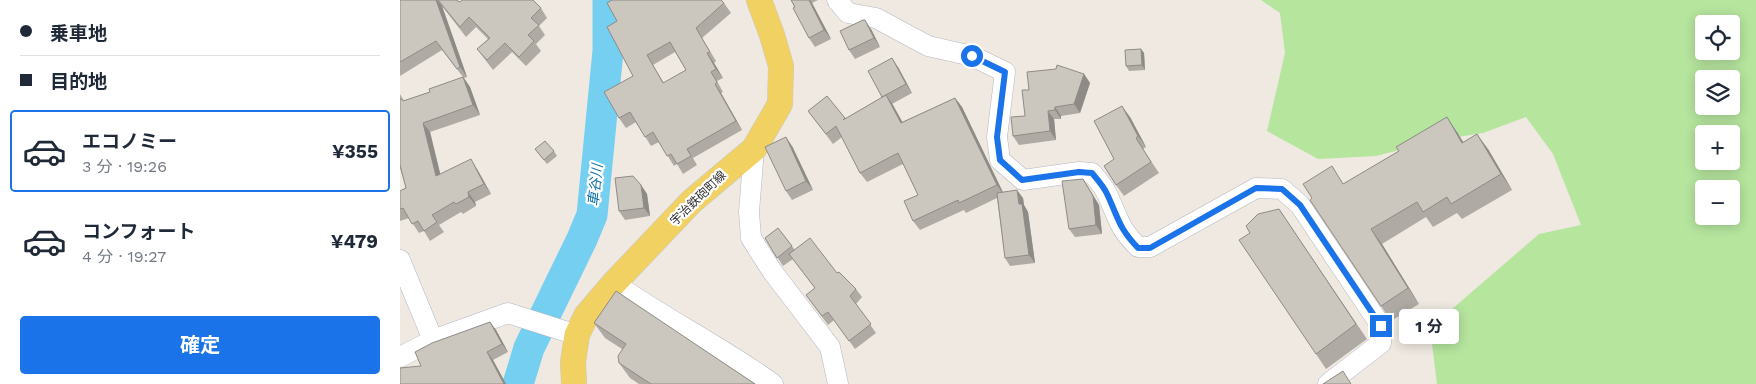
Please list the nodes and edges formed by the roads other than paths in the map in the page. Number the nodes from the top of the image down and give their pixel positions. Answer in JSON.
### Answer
{"nodes":[{"id":1,"x":759,"y":0,"type":"edge"},
{"id":2,"x":838,"y":0,"type":"edge"},
{"id":3,"x":754,"y":149,"type":"junction"},
{"id":4,"x":400,"y":260,"type":"edge"},
{"id":5,"x":614,"y":283,"type":"junction"},
{"id":6,"x":570,"y":333,"type":"junction"},
{"id":7,"x":433,"y":340,"type":"junction"},
{"id":8,"x":400,"y":357,"type":"edge"},
{"id":9,"x":574,"y":384,"type":"edge"},
{"id":10,"x":773,"y":384,"type":"edge"},
{"id":11,"x":838,"y":384,"type":"edge"},
{"id":12,"x":1328,"y":384,"type":"edge"}],
"edges":[{"from":1,"to":3,"type":"main road","name":"宇治鉄砲町線"},
{"from":2,"to":12,"type":"street"},
{"from":3,"to":5,"type":"main road","name":"宇治鉄砲町線"},
{"from":3,"to":11,"type":"street"},
{"from":4,"to":7,"type":"street"},
{"from":5,"to":6,"type":"main road","name":"宇治鉄砲町線"},
{"from":5,"to":10,"type":"street"},
{"from":6,"to":7,"type":"street"},
{"from":6,"to":9,"type":"main road","name":"宇治鉄砲町線"},
{"from":7,"to":8,"type":"street"}]}
